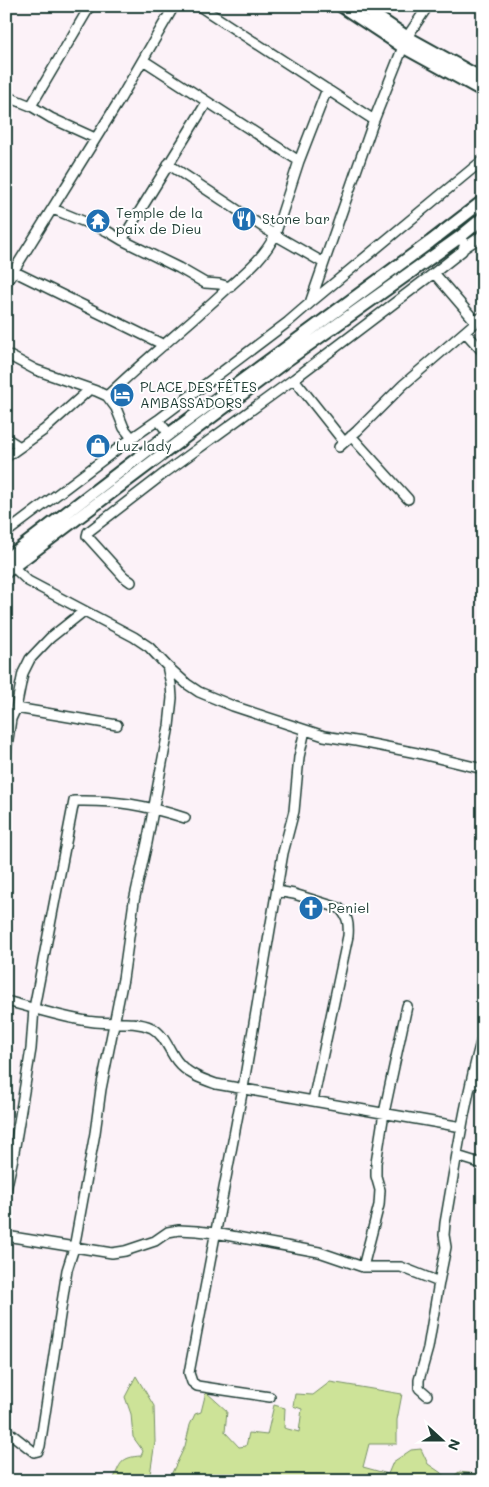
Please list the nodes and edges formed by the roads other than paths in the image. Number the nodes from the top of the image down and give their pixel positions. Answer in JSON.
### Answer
{"nodes":[{"id":1,"x":90,"y":6,"type":"edge"},
{"id":2,"x":174,"y":6,"type":"edge"},
{"id":3,"x":199,"y":6,"type":"edge"},
{"id":4,"x":341,"y":6,"type":"edge"},
{"id":5,"x":361,"y":6,"type":"edge"},
{"id":6,"x":428,"y":6,"type":"edge"},
{"id":7,"x":405,"y":42,"type":"junction"},
{"id":8,"x":143,"y":60,"type":"junction"},
{"id":9,"x":437,"y":60,"type":"junction"},
{"id":10,"x":483,"y":79,"type":"edge"},
{"id":11,"x":327,"y":89,"type":"junction"},
{"id":12,"x":483,"y":91,"type":"edge"},
{"id":13,"x":6,"y":96,"type":"edge"},
{"id":14,"x":207,"y":102,"type":"junction"},
{"id":15,"x":31,"y":106,"type":"junction"},
{"id":16,"x":374,"y":120,"type":"junction"},
{"id":17,"x":95,"y":138,"type":"junction"},
{"id":18,"x":483,"y":160,"type":"edge"},
{"id":19,"x":300,"y":161,"type":"junction"},
{"id":20,"x":168,"y":164,"type":"junction"},
{"id":21,"x":483,"y":201,"type":"edge"},
{"id":22,"x":53,"y":209,"type":"junction"},
{"id":23,"x":483,"y":218,"type":"edge"},
{"id":24,"x":483,"y":234,"type":"edge"},
{"id":25,"x":275,"y":235,"type":"junction"},
{"id":26,"x":122,"y":240,"type":"junction"},
{"id":27,"x":462,"y":243,"type":"junction"},
{"id":28,"x":324,"y":263,"type":"junction"},
{"id":29,"x":13,"y":271,"type":"junction"},
{"id":30,"x":434,"y":273,"type":"junction"},
{"id":31,"x":6,"y":283,"type":"edge"},
{"id":32,"x":230,"y":287,"type":"junction"},
{"id":33,"x":310,"y":303,"type":"junction"},
{"id":34,"x":479,"y":319,"type":"edge"},
{"id":35,"x":465,"y":332,"type":"junction"},
{"id":36,"x":164,"y":345,"type":"junction"},
{"id":37,"x":483,"y":352,"type":"edge"},
{"id":38,"x":6,"y":354,"type":"edge"},
{"id":39,"x":294,"y":379,"type":"junction"},
{"id":40,"x":90,"y":389,"type":"junction"},
{"id":41,"x":107,"y":396,"type":"junction"},
{"id":42,"x":158,"y":420,"type":"junction"},
{"id":43,"x":169,"y":434,"type":"junction"},
{"id":44,"x":6,"y":438,"type":"edge"},
{"id":45,"x":132,"y":438,"type":"junction"},
{"id":46,"x":345,"y":442,"type":"junction"},
{"id":47,"x":20,"y":447,"type":"junction"},
{"id":48,"x":6,"y":457,"type":"edge"},
{"id":49,"x":156,"y":458,"type":"junction"},
{"id":50,"x":166,"y":472,"type":"junction"},
{"id":51,"x":408,"y":499,"type":"dead end"},
{"id":52,"x":6,"y":533,"type":"edge"},
{"id":53,"x":8,"y":564,"type":"edge"},
{"id":54,"x":131,"y":582,"type":"dead end"},
{"id":55,"x":84,"y":611,"type":"junction"},
{"id":56,"x":166,"y":666,"type":"junction"},
{"id":57,"x":16,"y":708,"type":"junction"},
{"id":58,"x":117,"y":725,"type":"dead end"},
{"id":59,"x":305,"y":730,"type":"junction"},
{"id":60,"x":6,"y":753,"type":"edge"},
{"id":61,"x":483,"y":769,"type":"edge"},
{"id":62,"x":153,"y":808,"type":"junction"},
{"id":63,"x":185,"y":818,"type":"dead end"},
{"id":64,"x":276,"y":891,"type":"junction"},
{"id":65,"x":6,"y":1001,"type":"edge"},
{"id":66,"x":407,"y":1006,"type":"dead end"},
{"id":67,"x":34,"y":1008,"type":"junction"},
{"id":68,"x":113,"y":1022,"type":"junction"},
{"id":69,"x":482,"y":1038,"type":"edge"},
{"id":70,"x":483,"y":1082,"type":"edge"},
{"id":71,"x":471,"y":1084,"type":"junction"},
{"id":72,"x":242,"y":1088,"type":"junction"},
{"id":73,"x":314,"y":1101,"type":"junction"},
{"id":74,"x":384,"y":1113,"type":"junction"},
{"id":75,"x":462,"y":1127,"type":"junction"},
{"id":76,"x":457,"y":1156,"type":"junction"},
{"id":77,"x":483,"y":1164,"type":"edge"},
{"id":78,"x":6,"y":1190,"type":"edge"},
{"id":79,"x":215,"y":1233,"type":"junction"},
{"id":80,"x":6,"y":1236,"type":"edge"},
{"id":81,"x":74,"y":1248,"type":"junction"},
{"id":82,"x":363,"y":1267,"type":"junction"},
{"id":83,"x":440,"y":1282,"type":"junction"},
{"id":84,"x":428,"y":1395,"type":"dead end"},
{"id":85,"x":270,"y":1397,"type":"dead end"},
{"id":86,"x":6,"y":1430,"type":"edge"}],
"edges":[{"from":1,"to":15,"type":"street"},
{"from":2,"to":8,"type":"street"},
{"from":3,"to":11,"type":"street"},
{"from":4,"to":7,"type":"main road"},
{"from":5,"to":7,"type":"main road"},
{"from":6,"to":7,"type":"street"},
{"from":7,"to":9,"type":"main road"},
{"from":7,"to":16,"type":"street"},
{"from":8,"to":14,"type":"street"},
{"from":8,"to":17,"type":"street"},
{"from":9,"to":10,"type":"main road"},
{"from":9,"to":12,"type":"main road"},
{"from":11,"to":16,"type":"street"},
{"from":11,"to":19,"type":"street"},
{"from":13,"to":15,"type":"street"},
{"from":14,"to":19,"type":"street"},
{"from":14,"to":20,"type":"street"},
{"from":15,"to":17,"type":"street"},
{"from":16,"to":28,"type":"street"},
{"from":17,"to":22,"type":"street"},
{"from":18,"to":33,"type":"street"},
{"from":19,"to":25,"type":"street"},
{"from":20,"to":25,"type":"street"},
{"from":20,"to":26,"type":"street"},
{"from":21,"to":43,"type":"main road"},
{"from":22,"to":26,"type":"street"},
{"from":22,"to":29,"type":"street"},
{"from":23,"to":27,"type":"main road"},
{"from":24,"to":27,"type":"street"},
{"from":25,"to":28,"type":"street"},
{"from":25,"to":32,"type":"street"},
{"from":26,"to":32,"type":"street"},
{"from":27,"to":30,"type":"street"},
{"from":27,"to":49,"type":"main road"},
{"from":28,"to":33,"type":"street"},
{"from":29,"to":31,"type":"street"},
{"from":29,"to":36,"type":"street"},
{"from":30,"to":34,"type":"street"},
{"from":30,"to":39,"type":"street"},
{"from":32,"to":36,"type":"street"},
{"from":33,"to":42,"type":"street"},
{"from":34,"to":35,"type":"street"},
{"from":35,"to":37,"type":"street"},
{"from":35,"to":46,"type":"street"},
{"from":36,"to":41,"type":"street"},
{"from":38,"to":40,"type":"street"},
{"from":39,"to":46,"type":"street"},
{"from":39,"to":50,"type":"street"},
{"from":40,"to":41,"type":"street"},
{"from":40,"to":47,"type":"street"},
{"from":41,"to":45,"type":"street"},
{"from":42,"to":43,"type":"street"},
{"from":42,"to":45,"type":"street"},
{"from":43,"to":53,"type":"main road"},
{"from":44,"to":47,"type":"street"},
{"from":45,"to":52,"type":"street"},
{"from":46,"to":51,"type":"street"},
{"from":47,"to":48,"type":"street"},
{"from":49,"to":50,"type":"street"},
{"from":49,"to":53,"type":"main road"},
{"from":50,"to":54,"type":"street"},
{"from":53,"to":55,"type":"street"},
{"from":55,"to":56,"type":"street"},
{"from":55,"to":57,"type":"street"},
{"from":56,"to":59,"type":"street"},
{"from":56,"to":62,"type":"street"},
{"from":57,"to":58,"type":"street"},
{"from":57,"to":60,"type":"street"},
{"from":59,"to":61,"type":"street"},
{"from":59,"to":64,"type":"street"},
{"from":62,"to":63,"type":"street"},
{"from":62,"to":67,"type":"street"},
{"from":62,"to":68,"type":"street"},
{"from":64,"to":72,"type":"street"},
{"from":64,"to":73,"type":"street"},
{"from":65,"to":67,"type":"street"},
{"from":66,"to":74,"type":"street"},
{"from":67,"to":68,"type":"street"},
{"from":67,"to":78,"type":"street"},
{"from":68,"to":72,"type":"street"},
{"from":68,"to":81,"type":"street"},
{"from":69,"to":71,"type":"street"},
{"from":70,"to":71,"type":"street"},
{"from":71,"to":75,"type":"street"},
{"from":72,"to":73,"type":"street"},
{"from":72,"to":79,"type":"street"},
{"from":73,"to":74,"type":"street"},
{"from":74,"to":75,"type":"street"},
{"from":74,"to":82,"type":"street"},
{"from":75,"to":76,"type":"street"},
{"from":76,"to":77,"type":"street"},
{"from":76,"to":83,"type":"street"},
{"from":79,"to":81,"type":"street"},
{"from":79,"to":82,"type":"street"},
{"from":79,"to":85,"type":"street"},
{"from":80,"to":81,"type":"street"},
{"from":81,"to":86,"type":"street"},
{"from":82,"to":83,"type":"street"},
{"from":83,"to":84,"type":"street"}]}
